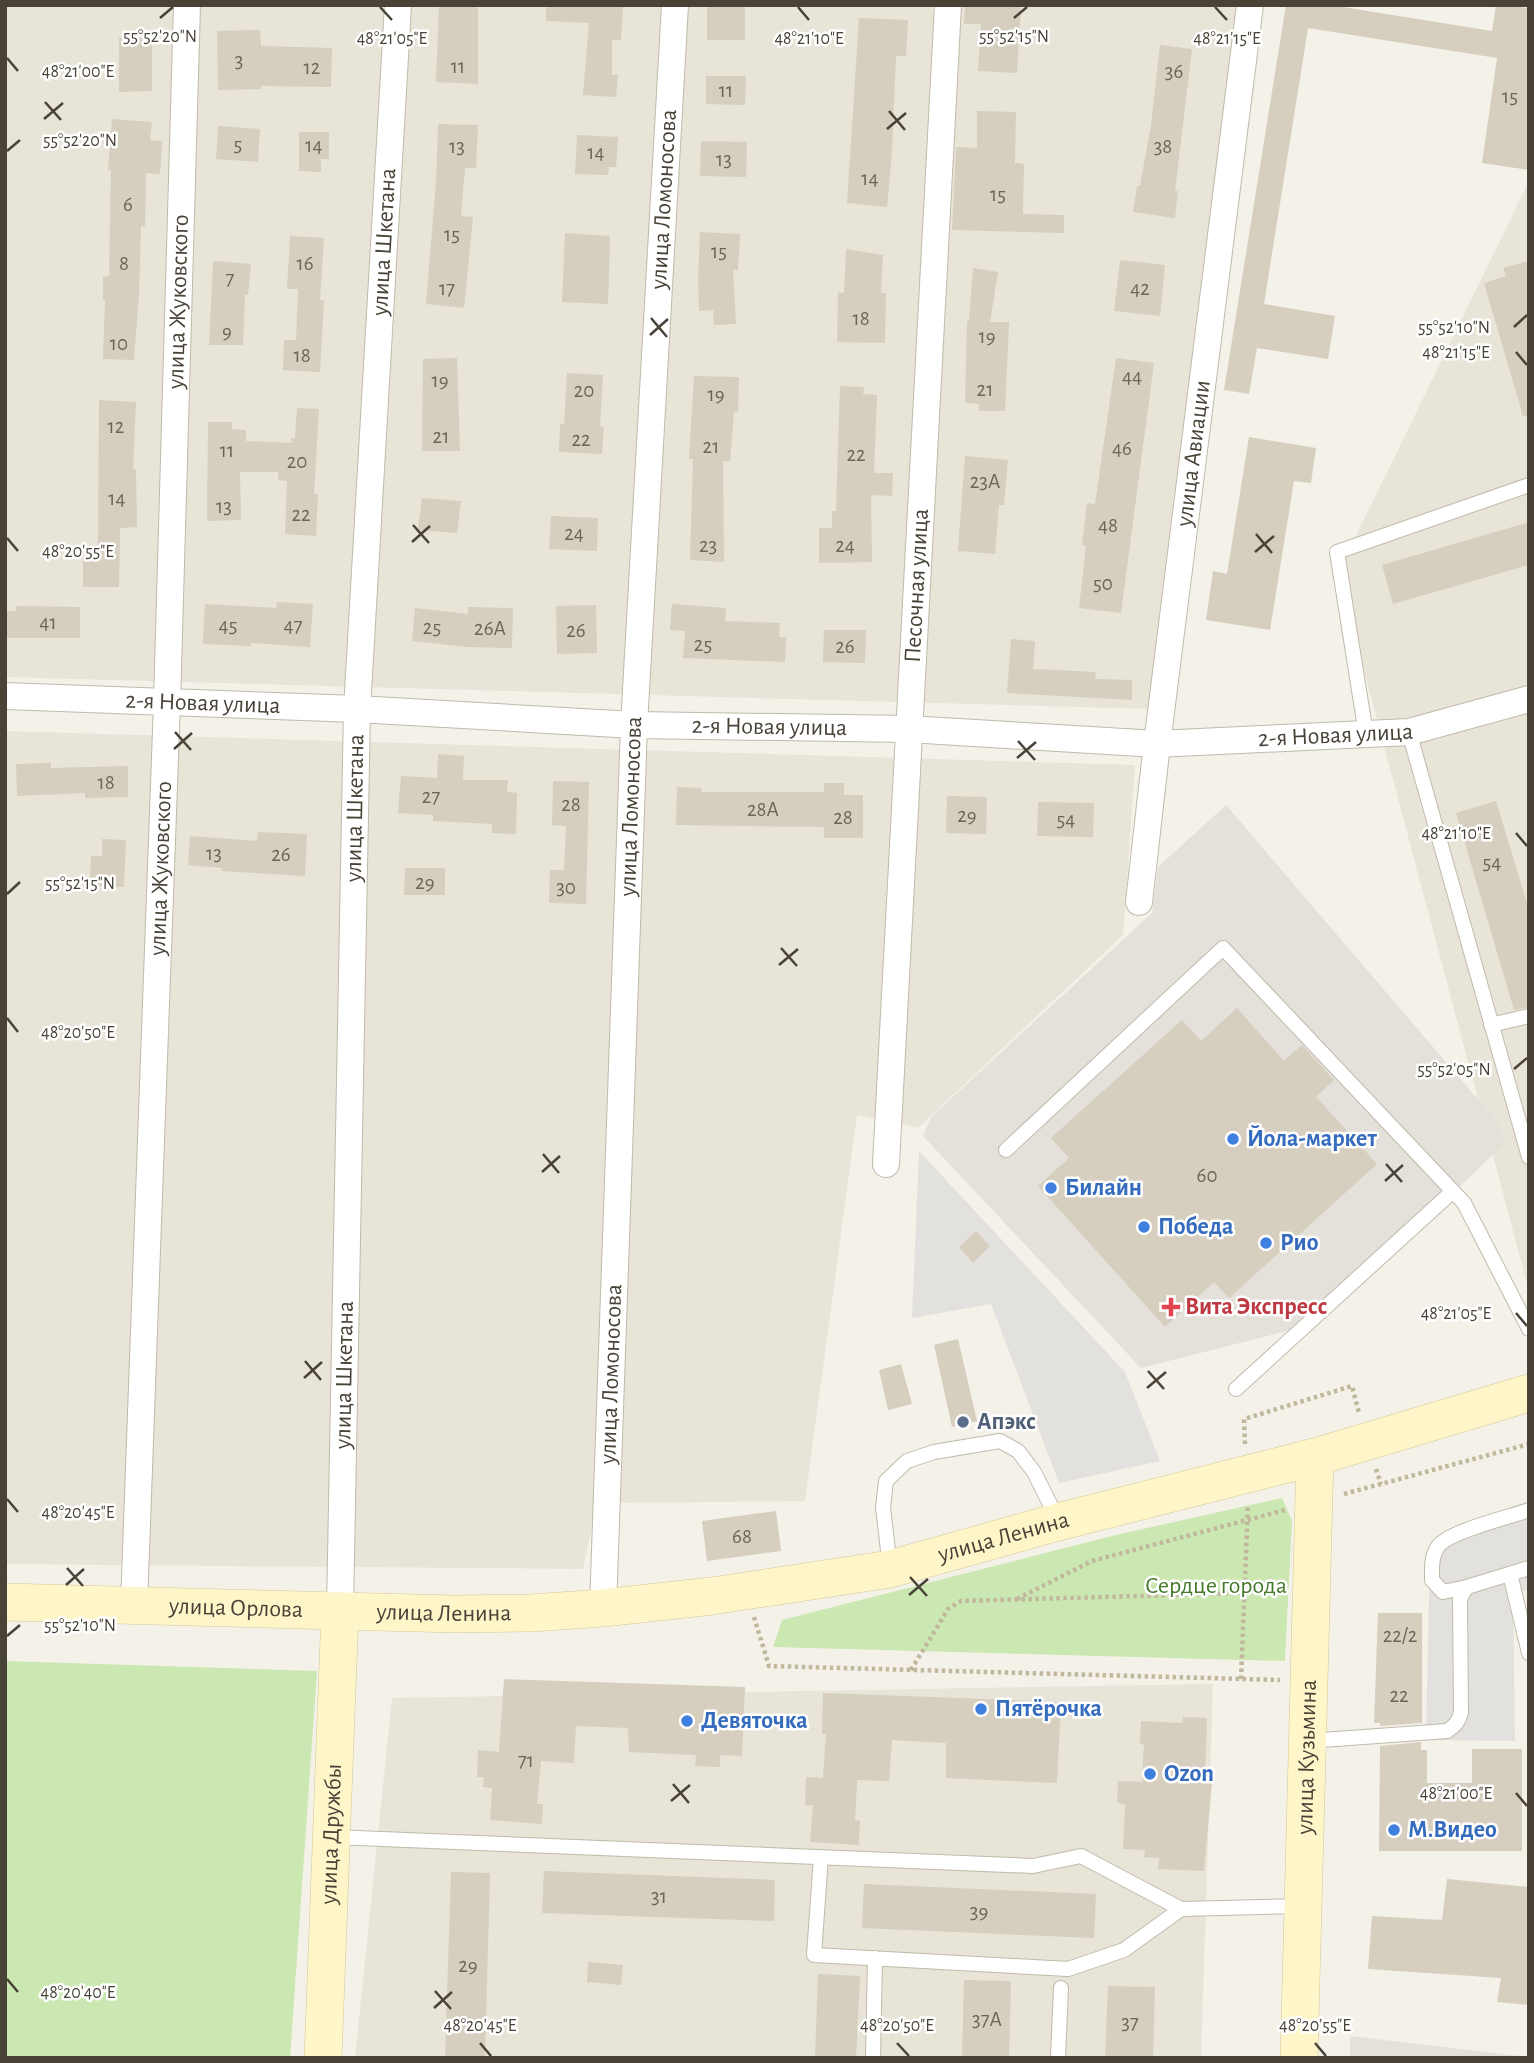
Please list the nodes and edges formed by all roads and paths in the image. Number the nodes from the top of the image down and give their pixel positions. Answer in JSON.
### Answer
{"nodes":[{"id":1,"x":187,"y":5,"type":"edge"},
{"id":2,"x":398,"y":5,"type":"edge"},
{"id":3,"x":676,"y":5,"type":"edge"},
{"id":4,"x":948,"y":5,"type":"edge"},
{"id":5,"x":1250,"y":5,"type":"edge"},
{"id":6,"x":1529,"y":485,"type":"edge"},
{"id":7,"x":5,"y":696,"type":"edge"},
{"id":8,"x":1529,"y":699,"type":"edge"},
{"id":9,"x":167,"y":703,"type":"junction"},
{"id":10,"x":358,"y":709,"type":"junction"},
{"id":11,"x":634,"y":725,"type":"junction"},
{"id":12,"x":908,"y":729,"type":"junction"},
{"id":13,"x":1409,"y":732,"type":"junction"},
{"id":14,"x":1366,"y":734,"type":"junction"},
{"id":15,"x":1157,"y":744,"type":"junction"},
{"id":16,"x":1139,"y":902,"type":"dead end"},
{"id":17,"x":1529,"y":1016,"type":"edge"},
{"id":18,"x":1491,"y":1025,"type":"junction"},
{"id":19,"x":1006,"y":1150,"type":"dead end"},
{"id":20,"x":1529,"y":1157,"type":"edge"},
{"id":21,"x":886,"y":1164,"type":"dead end"},
{"id":22,"x":1453,"y":1191,"type":"junction"},
{"id":23,"x":1529,"y":1329,"type":"edge"},
{"id":24,"x":1236,"y":1389,"type":"dead end"},
{"id":25,"x":1529,"y":1393,"type":"edge"},
{"id":26,"x":1529,"y":1444,"type":"edge"},
{"id":27,"x":1314,"y":1457,"type":"junction"},
{"id":28,"x":1313,"y":1503,"type":"junction"},
{"id":29,"x":1529,"y":1510,"type":"edge"},
{"id":30,"x":1248,"y":1521,"type":"junction"},
{"id":31,"x":1058,"y":1522,"type":"junction"},
{"id":32,"x":890,"y":1569,"type":"junction"},
{"id":33,"x":1529,"y":1569,"type":"edge"},
{"id":34,"x":1510,"y":1574,"type":"junction"},
{"id":35,"x":1467,"y":1587,"type":"junction"},
{"id":36,"x":1245,"y":1593,"type":"junction"},
{"id":37,"x":1017,"y":1598,"type":"junction"},
{"id":38,"x":5,"y":1601,"type":"edge"},
{"id":39,"x":134,"y":1605,"type":"junction"},
{"id":40,"x":603,"y":1608,"type":"junction"},
{"id":41,"x":341,"y":1611,"type":"junction"},
{"id":42,"x":753,"y":1616,"type":"dead end"},
{"id":43,"x":1529,"y":1653,"type":"edge"},
{"id":44,"x":911,"y":1670,"type":"junction"},
{"id":45,"x":1241,"y":1679,"type":"junction"},
{"id":46,"x":1309,"y":1681,"type":"junction"},
{"id":47,"x":1307,"y":1741,"type":"junction"},
{"id":48,"x":331,"y":1837,"type":"junction"},
{"id":49,"x":821,"y":1857,"type":"junction"},
{"id":50,"x":1303,"y":1906,"type":"junction"},
{"id":51,"x":1181,"y":1909,"type":"junction"},
{"id":52,"x":875,"y":1958,"type":"junction"},
{"id":53,"x":1061,"y":1989,"type":"dead end"},
{"id":54,"x":323,"y":2058,"type":"edge"},
{"id":55,"x":873,"y":2058,"type":"edge"},
{"id":56,"x":1058,"y":2058,"type":"edge"},
{"id":57,"x":1298,"y":2058,"type":"edge"}],
"edges":[{"from":1,"to":9,"type":"street","name":"улица Жуковского"},
{"from":2,"to":10,"type":"street","name":"улица Шкетана"},
{"from":3,"to":11,"type":"street","name":"улица Ломоносова"},
{"from":4,"to":12,"type":"street","name":"Песочная улица"},
{"from":5,"to":15,"type":"street","name":"улица Авиации"},
{"from":6,"to":14,"type":"lane"},
{"from":7,"to":9,"type":"street","name":"2-я Новая улица"},
{"from":8,"to":13,"type":"street","name":"2-я Новая улица"},
{"from":9,"to":10,"type":"street","name":"2-я Новая улица"},
{"from":9,"to":39,"type":"street","name":"улица Жуковского"},
{"from":10,"to":11,"type":"street","name":"2-я Новая улица"},
{"from":10,"to":41,"type":"street","name":"улица Шкетана"},
{"from":11,"to":12,"type":"street","name":"2-я Новая улица"},
{"from":11,"to":40,"type":"street","name":"улица Ломоносова"},
{"from":12,"to":15,"type":"street","name":"2-я Новая улица"},
{"from":12,"to":21,"type":"street","name":"Песочная улица"},
{"from":13,"to":14,"type":"street","name":"2-я Новая улица"},
{"from":13,"to":18,"type":"lane"},
{"from":14,"to":15,"type":"street","name":"2-я Новая улица"},
{"from":15,"to":16,"type":"street","name":"улица Авиации"},
{"from":17,"to":18,"type":"lane"},
{"from":18,"to":20,"type":"lane"},
{"from":19,"to":22,"type":"lane"},
{"from":22,"to":23,"type":"lane"},
{"from":22,"to":24,"type":"lane"},
{"from":25,"to":27,"type":"street","name":"улица Ленина"},
{"from":26,"to":28,"type":"path"},
{"from":27,"to":28,"type":"street","name":"улица Кузьмина"},
{"from":27,"to":31,"type":"street","name":"улица Ленина"},
{"from":28,"to":30,"type":"path"},
{"from":28,"to":46,"type":"street","name":"улица Кузьмина"},
{"from":29,"to":35,"type":"lane"},
{"from":30,"to":36,"type":"path"},
{"from":30,"to":37,"type":"path"},
{"from":31,"to":32,"type":"street","name":"улица Ленина"},
{"from":31,"to":32,"type":"lane"},
{"from":32,"to":40,"type":"street","name":"улица Ленина"},
{"from":33,"to":34,"type":"lane"},
{"from":34,"to":35,"type":"lane"},
{"from":34,"to":43,"type":"lane"},
{"from":35,"to":47,"type":"lane"},
{"from":36,"to":37,"type":"path"},
{"from":36,"to":45,"type":"path"},
{"from":37,"to":44,"type":"path"},
{"from":38,"to":39,"type":"street","name":"улица Орлова"},
{"from":39,"to":41,"type":"street","name":"улица Орлова"},
{"from":40,"to":41,"type":"street","name":"улица Ленина"},
{"from":41,"to":48,"type":"street","name":"улица Дружбы"},
{"from":42,"to":44,"type":"path"},
{"from":44,"to":45,"type":"path"},
{"from":45,"to":46,"type":"path"},
{"from":46,"to":47,"type":"street","name":"улица Кузьмина"},
{"from":47,"to":50,"type":"street","name":"улица Кузьмина"},
{"from":48,"to":49,"type":"lane"},
{"from":48,"to":54,"type":"street","name":"улица Дружбы"},
{"from":49,"to":51,"type":"lane"},
{"from":49,"to":52,"type":"lane"},
{"from":50,"to":51,"type":"lane"},
{"from":50,"to":57,"type":"street","name":"улица Кузьмина"},
{"from":51,"to":52,"type":"lane"},
{"from":52,"to":55,"type":"lane"},
{"from":53,"to":56,"type":"lane"}]}
